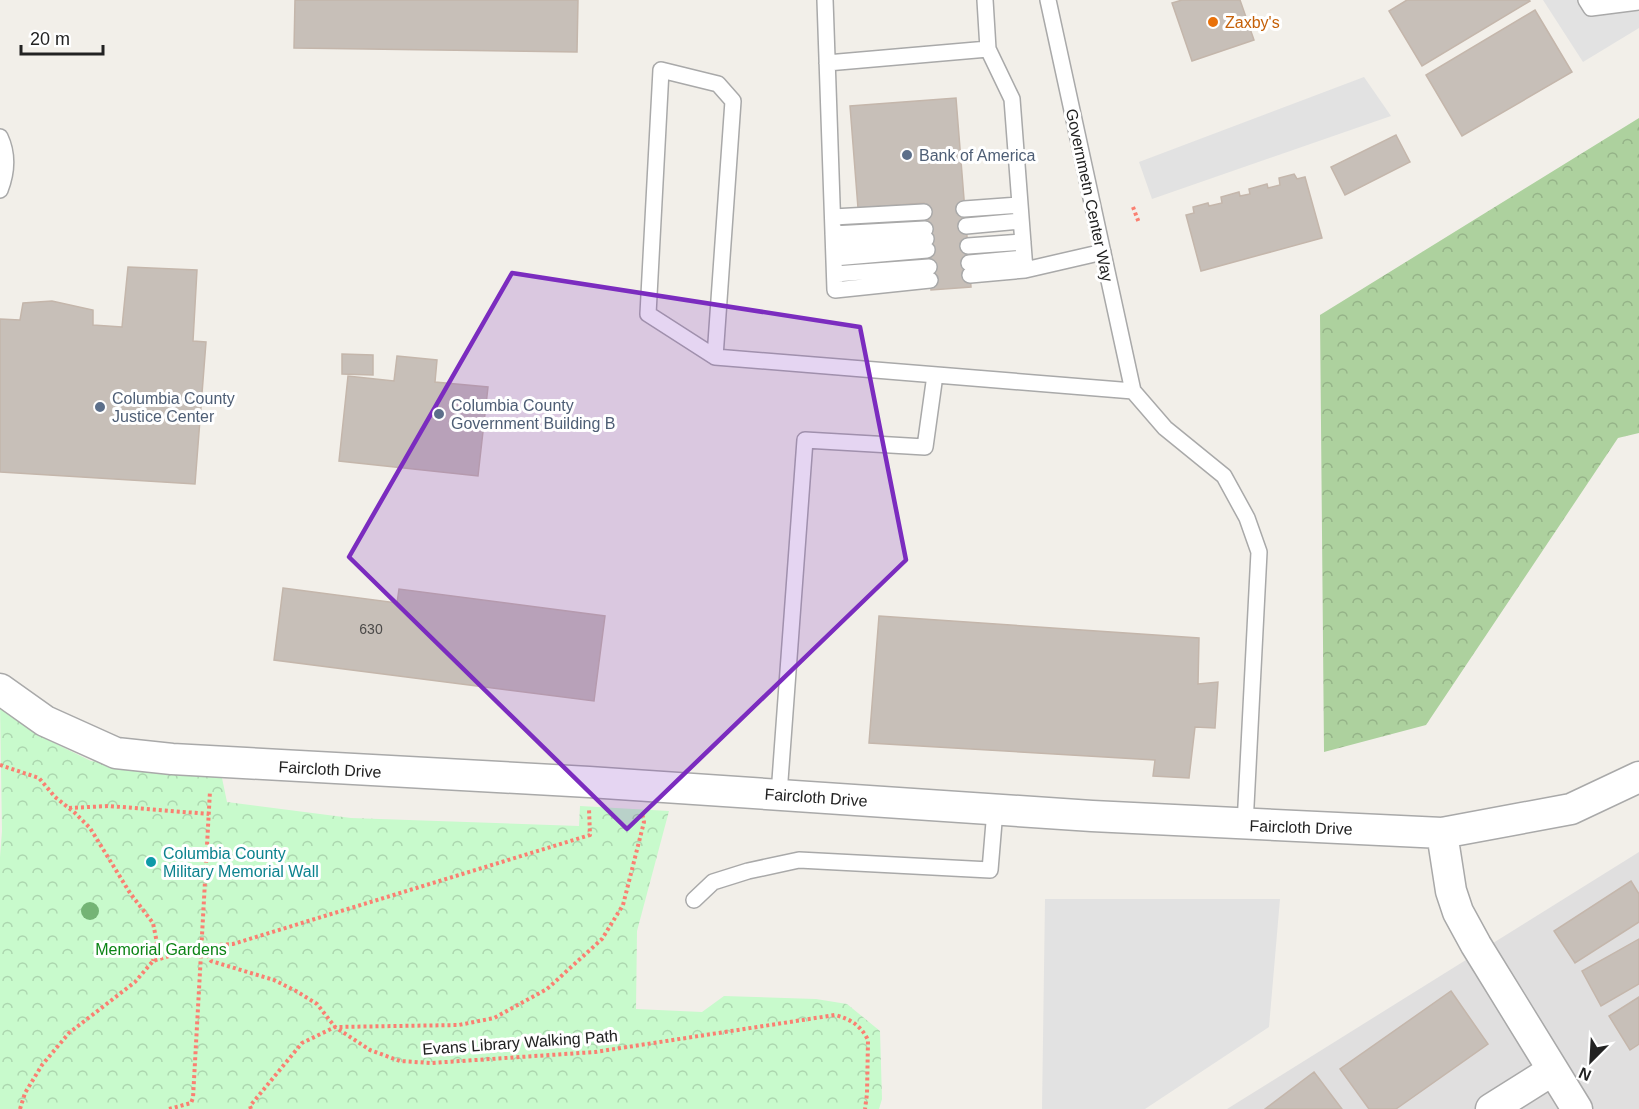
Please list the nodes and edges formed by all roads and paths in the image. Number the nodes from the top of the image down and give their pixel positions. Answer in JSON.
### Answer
{"nodes":[{"id":1,"x":825,"y":0,"type":"edge"},
{"id":2,"x":985,"y":0,"type":"edge"},
{"id":3,"x":1048,"y":0,"type":"edge"},
{"id":4,"x":1586,"y":0,"type":"edge"},
{"id":5,"x":1639,"y":2,"type":"edge"},
{"id":6,"x":988,"y":49,"type":"junction"},
{"id":7,"x":827,"y":63,"type":"junction"},
{"id":8,"x":0,"y":136,"type":"edge"},
{"id":9,"x":0,"y":190,"type":"edge"},
{"id":10,"x":1020,"y":205,"type":"junction"},
{"id":11,"x":1133,"y":207,"type":"dead end"},
{"id":12,"x":964,"y":209,"type":"dead end"},
{"id":13,"x":924,"y":212,"type":"dead end"},
{"id":14,"x":832,"y":217,"type":"junction"},
{"id":15,"x":1139,"y":223,"type":"dead end"},
{"id":16,"x":1022,"y":231,"type":"junction"},
{"id":17,"x":967,"y":236,"type":"dead end"},
{"id":18,"x":1103,"y":252,"type":"junction"},
{"id":19,"x":834,"y":253,"type":"junction"},
{"id":20,"x":1025,"y":264,"type":"junction"},
{"id":21,"x":970,"y":269,"type":"dead end"},
{"id":22,"x":715,"y":357,"type":"junction"},
{"id":23,"x":935,"y":375,"type":"junction"},
{"id":24,"x":1133,"y":391,"type":"junction"},
{"id":25,"x":0,"y":689,"type":"edge"},
{"id":26,"x":212,"y":763,"type":"junction"},
{"id":27,"x":0,"y":765,"type":"edge"},
{"id":28,"x":1639,"y":777,"type":"edge"},
{"id":29,"x":638,"y":785,"type":"junction"},
{"id":30,"x":779,"y":794,"type":"junction"},
{"id":31,"x":589,"y":800,"type":"dead end"},
{"id":32,"x":69,"y":808,"type":"junction"},
{"id":33,"x":995,"y":810,"type":"junction"},
{"id":34,"x":209,"y":814,"type":"junction"},
{"id":35,"x":1245,"y":825,"type":"junction"},
{"id":36,"x":1442,"y":833,"type":"junction"},
{"id":37,"x":694,"y":900,"type":"dead end"},
{"id":38,"x":202,"y":946,"type":"junction"},
{"id":39,"x":153,"y":961,"type":"junction"},
{"id":40,"x":336,"y":1027,"type":"junction"},
{"id":41,"x":1553,"y":1070,"type":"junction"},
{"id":42,"x":20,"y":1109,"type":"edge"},
{"id":43,"x":169,"y":1109,"type":"edge"},
{"id":44,"x":251,"y":1109,"type":"edge"},
{"id":45,"x":865,"y":1109,"type":"edge"},
{"id":46,"x":1491,"y":1109,"type":"edge"},
{"id":47,"x":1577,"y":1109,"type":"edge"}],
"edges":[{"from":1,"to":7,"type":"lane"},
{"from":2,"to":6,"type":"lane"},
{"from":3,"to":18,"type":"lane","name":"Governmetn Center Way"},
{"from":4,"to":5,"type":"lane"},
{"from":6,"to":7,"type":"lane"},
{"from":6,"to":10,"type":"lane"},
{"from":7,"to":14,"type":"lane"},
{"from":8,"to":9,"type":"lane"},
{"from":10,"to":12,"type":"lane"},
{"from":10,"to":16,"type":"lane"},
{"from":11,"to":15,"type":"path"},
{"from":13,"to":14,"type":"lane"},
{"from":14,"to":19,"type":"lane"},
{"from":16,"to":17,"type":"lane"},
{"from":16,"to":20,"type":"lane"},
{"from":18,"to":20,"type":"lane"},
{"from":18,"to":24,"type":"lane","name":"Governmetn Center Way"},
{"from":19,"to":19,"type":"lane"},
{"from":19,"to":19,"type":"lane"},
{"from":20,"to":21,"type":"lane"},
{"from":22,"to":22,"type":"lane"},
{"from":22,"to":23,"type":"lane"},
{"from":23,"to":24,"type":"lane"},
{"from":23,"to":30,"type":"lane"},
{"from":24,"to":35,"type":"lane"},
{"from":25,"to":26,"type":"street","name":"Faircloth Drive"},
{"from":26,"to":29,"type":"street","name":"Faircloth Drive"},
{"from":26,"to":34,"type":"path"},
{"from":27,"to":32,"type":"path"},
{"from":28,"to":36,"type":"street","name":"Faircloth Drive"},
{"from":29,"to":30,"type":"street","name":"Faircloth Drive"},
{"from":29,"to":40,"type":"path"},
{"from":30,"to":33,"type":"street","name":"Faircloth Drive"},
{"from":31,"to":38,"type":"path"},
{"from":32,"to":34,"type":"path"},
{"from":32,"to":39,"type":"path"},
{"from":33,"to":35,"type":"street","name":"Faircloth Drive"},
{"from":33,"to":37,"type":"lane"},
{"from":34,"to":38,"type":"path"},
{"from":35,"to":36,"type":"street","name":"Faircloth Drive"},
{"from":36,"to":41,"type":"street"},
{"from":38,"to":39,"type":"path"},
{"from":38,"to":40,"type":"path","name":"Evans Library Walking Path"},
{"from":38,"to":43,"type":"path"},
{"from":39,"to":42,"type":"path"},
{"from":40,"to":44,"type":"path"},
{"from":40,"to":45,"type":"path","name":"Evans Library Walking Path"},
{"from":41,"to":46,"type":"street"},
{"from":41,"to":47,"type":"street"}]}
